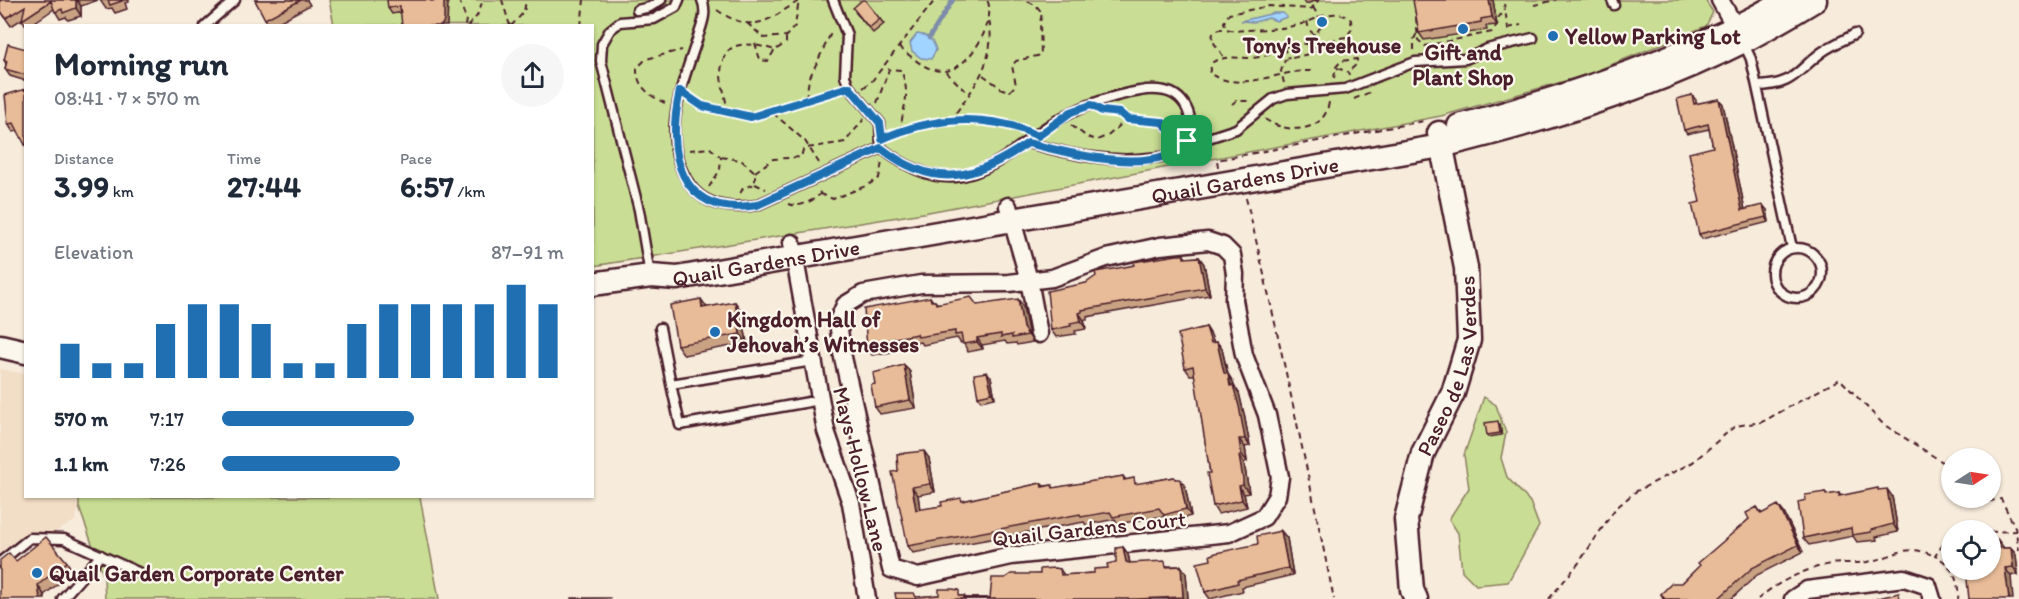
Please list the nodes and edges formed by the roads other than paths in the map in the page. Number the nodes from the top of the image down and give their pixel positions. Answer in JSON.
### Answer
{"nodes":[{"id":1,"x":235,"y":0,"type":"edge"},
{"id":2,"x":662,"y":0,"type":"edge"},
{"id":3,"x":679,"y":0,"type":"edge"},
{"id":4,"x":702,"y":0,"type":"edge"},
{"id":5,"x":833,"y":0,"type":"edge"},
{"id":6,"x":1720,"y":0,"type":"edge"},
{"id":7,"x":1786,"y":0,"type":"edge"},
{"id":8,"x":1815,"y":0,"type":"edge"},
{"id":9,"x":637,"y":10,"type":"dead end"},
{"id":10,"x":207,"y":24,"type":"edge"},
{"id":11,"x":1738,"y":34,"type":"junction"},
{"id":12,"x":1855,"y":34,"type":"dead end"},
{"id":13,"x":1533,"y":38,"type":"dead end"},
{"id":14,"x":1757,"y":86,"type":"junction"},
{"id":15,"x":1440,"y":139,"type":"junction"},
{"id":16,"x":1187,"y":141,"type":"junction"},
{"id":17,"x":1028,"y":143,"type":"junction"},
{"id":18,"x":881,"y":144,"type":"junction"},
{"id":19,"x":1010,"y":213,"type":"junction"},
{"id":20,"x":1792,"y":248,"type":"junction"},
{"id":21,"x":793,"y":250,"type":"junction"},
{"id":22,"x":651,"y":276,"type":"junction"},
{"id":23,"x":1029,"y":280,"type":"junction"},
{"id":24,"x":594,"y":285,"type":"edge"},
{"id":25,"x":660,"y":328,"type":"dead end"},
{"id":26,"x":1039,"y":334,"type":"dead end"},
{"id":27,"x":0,"y":346,"type":"edge"},
{"id":28,"x":24,"y":352,"type":"edge"},
{"id":29,"x":813,"y":361,"type":"junction"},
{"id":30,"x":671,"y":384,"type":"junction"},
{"id":31,"x":820,"y":400,"type":"junction"},
{"id":32,"x":101,"y":555,"type":"junction"},
{"id":33,"x":0,"y":562,"type":"edge"},
{"id":34,"x":142,"y":574,"type":"dead end"},
{"id":35,"x":62,"y":599,"type":"edge"},
{"id":36,"x":867,"y":599,"type":"edge"},
{"id":37,"x":1416,"y":599,"type":"edge"},
{"id":38,"x":1793,"y":599,"type":"edge"},
{"id":39,"x":1932,"y":599,"type":"edge"}],
"edges":[{"from":1,"to":10,"type":"lane"},
{"from":2,"to":9,"type":"lane"},
{"from":3,"to":22,"type":"lane"},
{"from":4,"to":18,"type":"lane"},
{"from":5,"to":18,"type":"lane"},
{"from":6,"to":11,"type":"street"},
{"from":7,"to":11,"type":"main road","name":"Quail Gardens Drive"},
{"from":8,"to":11,"type":"main road","name":"Quail Gardens Drive"},
{"from":11,"to":14,"type":"lane"},
{"from":11,"to":15,"type":"main road","name":"Quail Gardens Drive"},
{"from":12,"to":14,"type":"lane"},
{"from":13,"to":16,"type":"lane"},
{"from":14,"to":20,"type":"lane"},
{"from":15,"to":19,"type":"main road","name":"Quail Gardens Drive"},
{"from":15,"to":19,"type":"main road","name":"Quail Gardens Drive"},
{"from":15,"to":37,"type":"main road","name":"Paseo de Las Verdes"},
{"from":16,"to":17,"type":"lane"},
{"from":16,"to":17,"type":"lane"},
{"from":17,"to":18,"type":"lane"},
{"from":19,"to":21,"type":"main road","name":"Quail Gardens Drive"},
{"from":19,"to":23,"type":"street"},
{"from":20,"to":20,"type":"lane"},
{"from":21,"to":22,"type":"main road","name":"Quail Gardens Drive"},
{"from":21,"to":29,"type":"street","name":"Mays Hollow Lane"},
{"from":22,"to":24,"type":"main road","name":"Quail Gardens Drive"},
{"from":23,"to":23,"type":"street","name":"Quail Gardens Court"},
{"from":23,"to":26,"type":"street"},
{"from":25,"to":30,"type":"lane"},
{"from":27,"to":28,"type":"main road"},
{"from":29,"to":30,"type":"lane"},
{"from":29,"to":31,"type":"street","name":"Mays Hollow Lane"},
{"from":30,"to":31,"type":"lane"},
{"from":31,"to":36,"type":"street","name":"Mays Hollow Lane"},
{"from":32,"to":33,"type":"lane"},
{"from":32,"to":34,"type":"lane"},
{"from":32,"to":35,"type":"lane"},
{"from":38,"to":39,"type":"street"}]}
